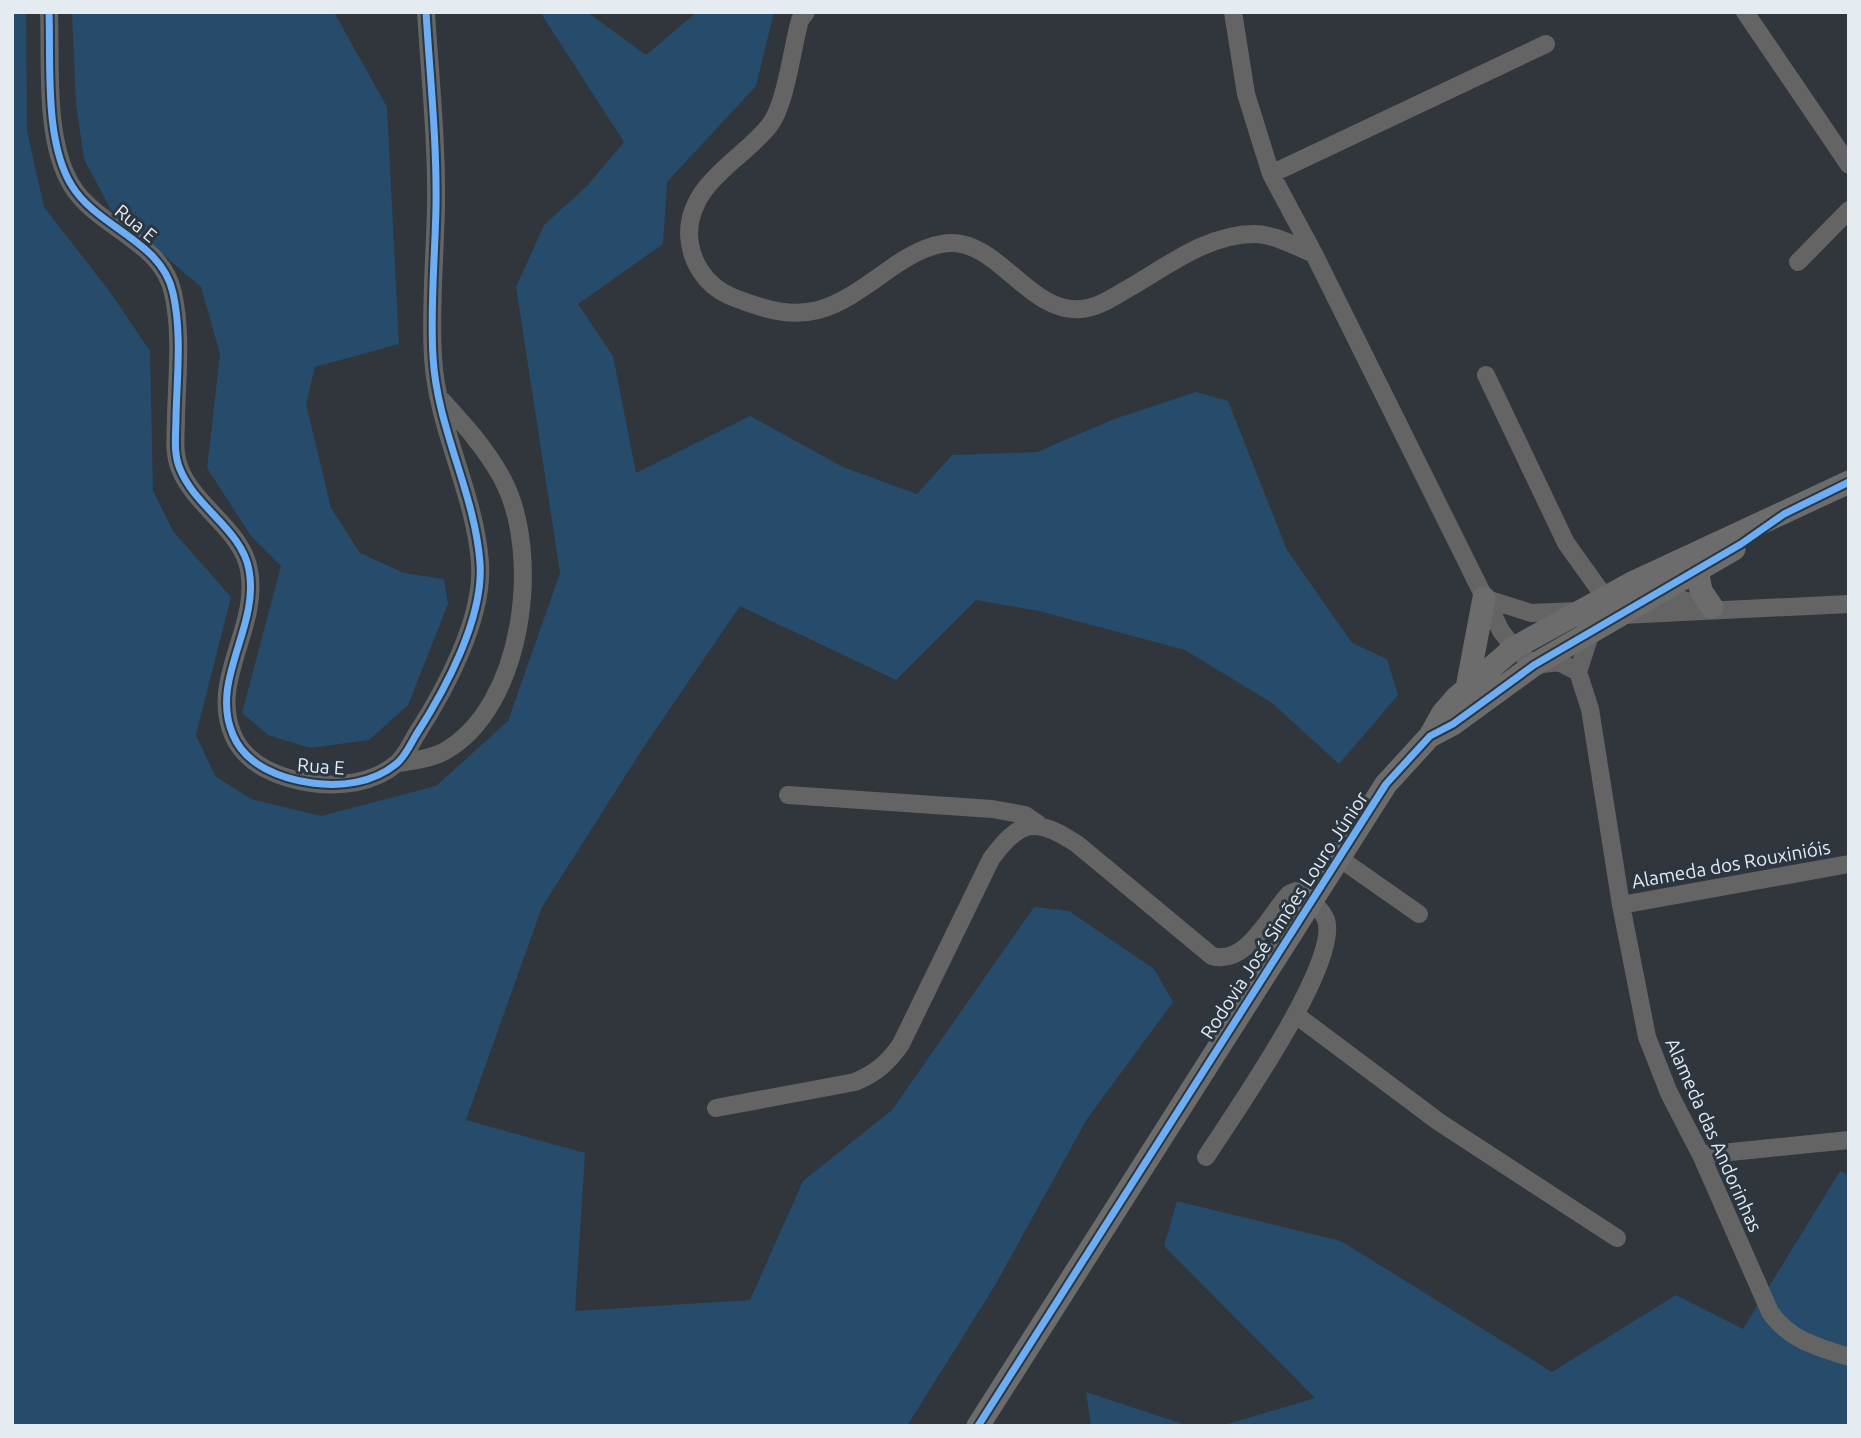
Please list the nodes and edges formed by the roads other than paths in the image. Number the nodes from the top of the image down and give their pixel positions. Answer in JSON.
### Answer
{"nodes":[{"id":1,"x":49,"y":12,"type":"edge"},
{"id":2,"x":426,"y":12,"type":"edge"},
{"id":3,"x":806,"y":12,"type":"edge"},
{"id":4,"x":1233,"y":12,"type":"edge"},
{"id":5,"x":1745,"y":12,"type":"edge"},
{"id":6,"x":1546,"y":44,"type":"dead end"},
{"id":7,"x":1849,"y":165,"type":"edge"},
{"id":8,"x":1271,"y":174,"type":"junction"},
{"id":9,"x":1849,"y":210,"type":"edge"},
{"id":10,"x":1314,"y":254,"type":"junction"},
{"id":11,"x":1798,"y":262,"type":"dead end"},
{"id":12,"x":1486,"y":375,"type":"dead end"},
{"id":13,"x":435,"y":394,"type":"junction"},
{"id":14,"x":1849,"y":482,"type":"edge"},
{"id":15,"x":1784,"y":514,"type":"junction"},
{"id":16,"x":1697,"y":569,"type":"junction"},
{"id":17,"x":1630,"y":584,"type":"junction"},
{"id":18,"x":1655,"y":593,"type":"junction"},
{"id":19,"x":1604,"y":596,"type":"junction"},
{"id":20,"x":1484,"y":598,"type":"junction"},
{"id":21,"x":1849,"y":604,"type":"edge"},
{"id":22,"x":1717,"y":609,"type":"junction"},
{"id":23,"x":1577,"y":611,"type":"junction"},
{"id":24,"x":1618,"y":615,"type":"junction"},
{"id":25,"x":1591,"y":632,"type":"junction"},
{"id":26,"x":1514,"y":648,"type":"junction"},
{"id":27,"x":1534,"y":665,"type":"junction"},
{"id":28,"x":1578,"y":672,"type":"junction"},
{"id":29,"x":1467,"y":688,"type":"junction"},
{"id":30,"x":1430,"y":736,"type":"junction"},
{"id":31,"x":399,"y":762,"type":"junction"},
{"id":32,"x":788,"y":795,"type":"dead end"},
{"id":33,"x":1038,"y":824,"type":"junction"},
{"id":34,"x":1339,"y":858,"type":"junction"},
{"id":35,"x":1849,"y":864,"type":"edge"},
{"id":36,"x":1311,"y":901,"type":"junction"},
{"id":37,"x":1621,"y":905,"type":"junction"},
{"id":38,"x":1419,"y":914,"type":"dead end"},
{"id":39,"x":1296,"y":1015,"type":"junction"},
{"id":40,"x":716,"y":1108,"type":"dead end"},
{"id":41,"x":1849,"y":1140,"type":"edge"},
{"id":42,"x":1701,"y":1155,"type":"junction"},
{"id":43,"x":1206,"y":1157,"type":"dead end"},
{"id":44,"x":1617,"y":1238,"type":"dead end"},
{"id":45,"x":1849,"y":1357,"type":"edge"},
{"id":46,"x":978,"y":1426,"type":"edge"}],
"edges":[{"from":1,"to":31,"type":"street","name":"Rua E"},
{"from":2,"to":13,"type":"street"},
{"from":3,"to":10,"type":"street"},
{"from":4,"to":8,"type":"street"},
{"from":5,"to":7,"type":"street"},
{"from":6,"to":8,"type":"street"},
{"from":8,"to":10,"type":"street"},
{"from":9,"to":11,"type":"street"},
{"from":10,"to":20,"type":"street"},
{"from":12,"to":19,"type":"street"},
{"from":13,"to":31,"type":"street"},
{"from":13,"to":31,"type":"street"},
{"from":14,"to":15,"type":"main road","name":"Rodovia José Simões Louro Júnior"},
{"from":15,"to":16,"type":"main road","name":"Rodovia José Simões Louro Júnior"},
{"from":15,"to":17,"type":"main road","name":"Rodovia José Simões Louro Júnior"},
{"from":16,"to":18,"type":"main road","name":"Rodovia José Simões Louro Júnior"},
{"from":16,"to":22,"type":"main road"},
{"from":17,"to":18,"type":"street"},
{"from":17,"to":19,"type":"main road","name":"Rodovia José Simões Louro Júnior"},
{"from":18,"to":22,"type":"street"},
{"from":18,"to":24,"type":"main road","name":"Rodovia José Simões Louro Júnior"},
{"from":19,"to":23,"type":"main road","name":"Rodovia José Simões Louro Júnior"},
{"from":20,"to":23,"type":"street"},
{"from":20,"to":26,"type":"street"},
{"from":20,"to":29,"type":"main road"},
{"from":21,"to":22,"type":"street"},
{"from":22,"to":24,"type":"street"},
{"from":23,"to":25,"type":"street"},
{"from":23,"to":26,"type":"main road","name":"Rodovia José Simões Louro Júnior"},
{"from":24,"to":25,"type":"main road","name":"Rodovia José Simões Louro Júnior"},
{"from":25,"to":27,"type":"main road","name":"Rodovia José Simões Louro Júnior"},
{"from":25,"to":28,"type":"street"},
{"from":26,"to":27,"type":"street"},
{"from":26,"to":29,"type":"main road","name":"Rodovia José Simões Louro Júnior"},
{"from":27,"to":28,"type":"street"},
{"from":27,"to":30,"type":"main road","name":"Rodovia José Simões Louro Júnior"},
{"from":28,"to":37,"type":"street","name":"Alameda das Andorinhas"},
{"from":29,"to":30,"type":"main road","name":"Rodovia José Simões Louro Júnior"},
{"from":30,"to":34,"type":"main road","name":"Rodovia José Simões Louro Júnior"},
{"from":32,"to":33,"type":"street"},
{"from":33,"to":36,"type":"street"},
{"from":33,"to":40,"type":"street"},
{"from":34,"to":36,"type":"main road","name":"Rodovia José Simões Louro Júnior"},
{"from":34,"to":38,"type":"street"},
{"from":35,"to":37,"type":"street","name":"Alameda dos Rouxinióis"},
{"from":36,"to":39,"type":"street"},
{"from":36,"to":46,"type":"main road","name":"Rodovia José Simões Louro Júnior"},
{"from":37,"to":42,"type":"street","name":"Alameda das Andorinhas"},
{"from":39,"to":43,"type":"street"},
{"from":39,"to":44,"type":"street"},
{"from":41,"to":42,"type":"street"},
{"from":42,"to":45,"type":"street","name":"Alameda das Andorinhas"}]}
